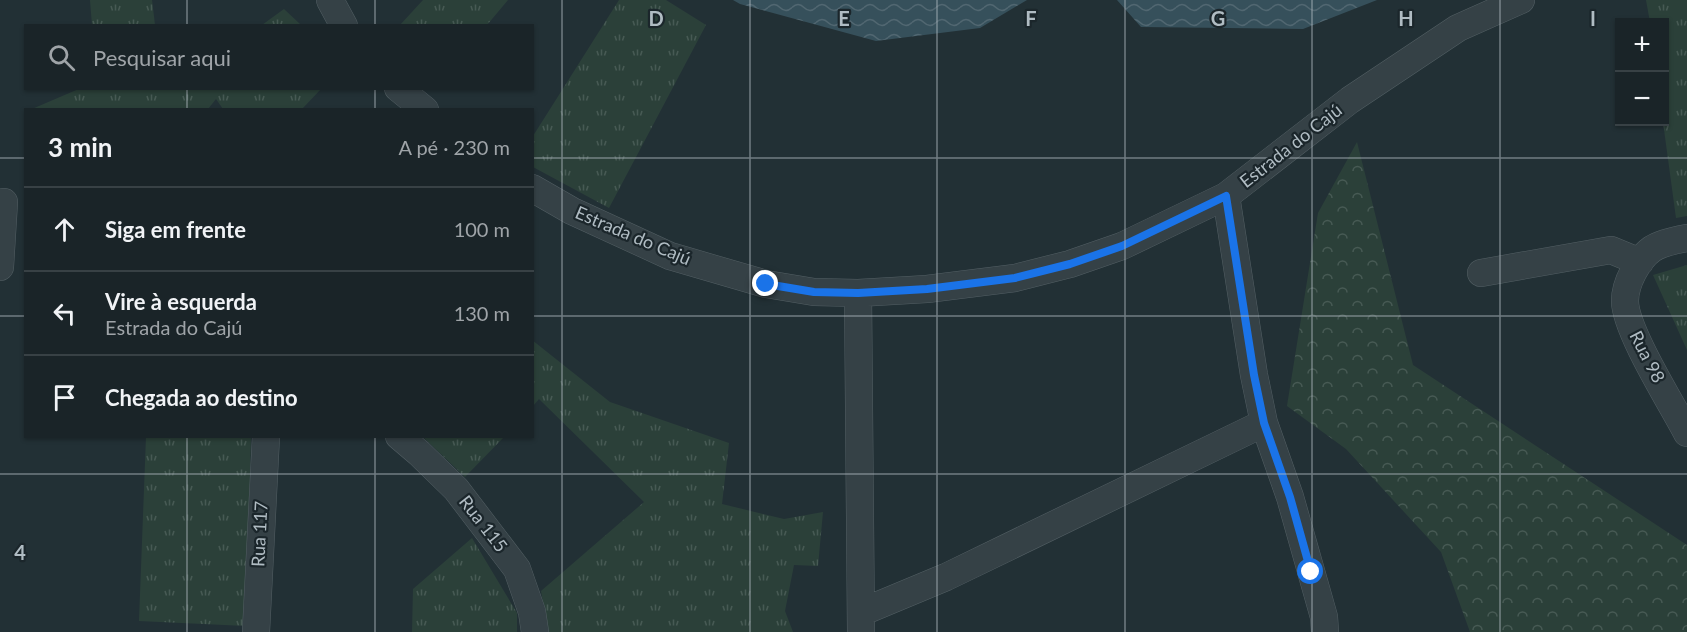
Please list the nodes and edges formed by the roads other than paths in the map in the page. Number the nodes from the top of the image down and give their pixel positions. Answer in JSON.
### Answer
{"nodes":[{"id":1,"x":330,"y":0,"type":"edge"},
{"id":2,"x":1521,"y":0,"type":"edge"},
{"id":3,"x":343,"y":24,"type":"edge"},
{"id":4,"x":400,"y":90,"type":"edge"},
{"id":5,"x":423,"y":108,"type":"edge"},
{"id":6,"x":534,"y":189,"type":"edge"},
{"id":7,"x":1226,"y":196,"type":"junction"},
{"id":8,"x":10,"y":204,"type":"edge"},
{"id":9,"x":1687,"y":238,"type":"edge"},
{"id":10,"x":1640,"y":262,"type":"junction"},
{"id":11,"x":0,"y":267,"type":"edge"},
{"id":12,"x":1481,"y":273,"type":"dead end"},
{"id":13,"x":858,"y":293,"type":"junction"},
{"id":14,"x":1264,"y":423,"type":"junction"},
{"id":15,"x":1687,"y":433,"type":"edge"},
{"id":16,"x":266,"y":438,"type":"edge"},
{"id":17,"x":401,"y":438,"type":"edge"},
{"id":18,"x":861,"y":622,"type":"edge"},
{"id":19,"x":256,"y":632,"type":"edge"},
{"id":20,"x":535,"y":632,"type":"edge"},
{"id":21,"x":1325,"y":632,"type":"edge"}],
"edges":[{"from":1,"to":3,"type":"street"},
{"from":2,"to":7,"type":"street","name":"Estrada do Cajú"},
{"from":4,"to":5,"type":"street"},
{"from":6,"to":13,"type":"street","name":"Estrada do Cajú"},
{"from":7,"to":13,"type":"street","name":"Estrada do Cajú"},
{"from":7,"to":14,"type":"street"},
{"from":8,"to":11,"type":"street"},
{"from":9,"to":10,"type":"street"},
{"from":10,"to":12,"type":"street"},
{"from":10,"to":15,"type":"street","name":"Rua 98"},
{"from":13,"to":18,"type":"street"},
{"from":14,"to":18,"type":"street"},
{"from":14,"to":21,"type":"street"},
{"from":16,"to":19,"type":"street","name":"Rua 117"},
{"from":17,"to":20,"type":"street","name":"Rua 115"}]}
